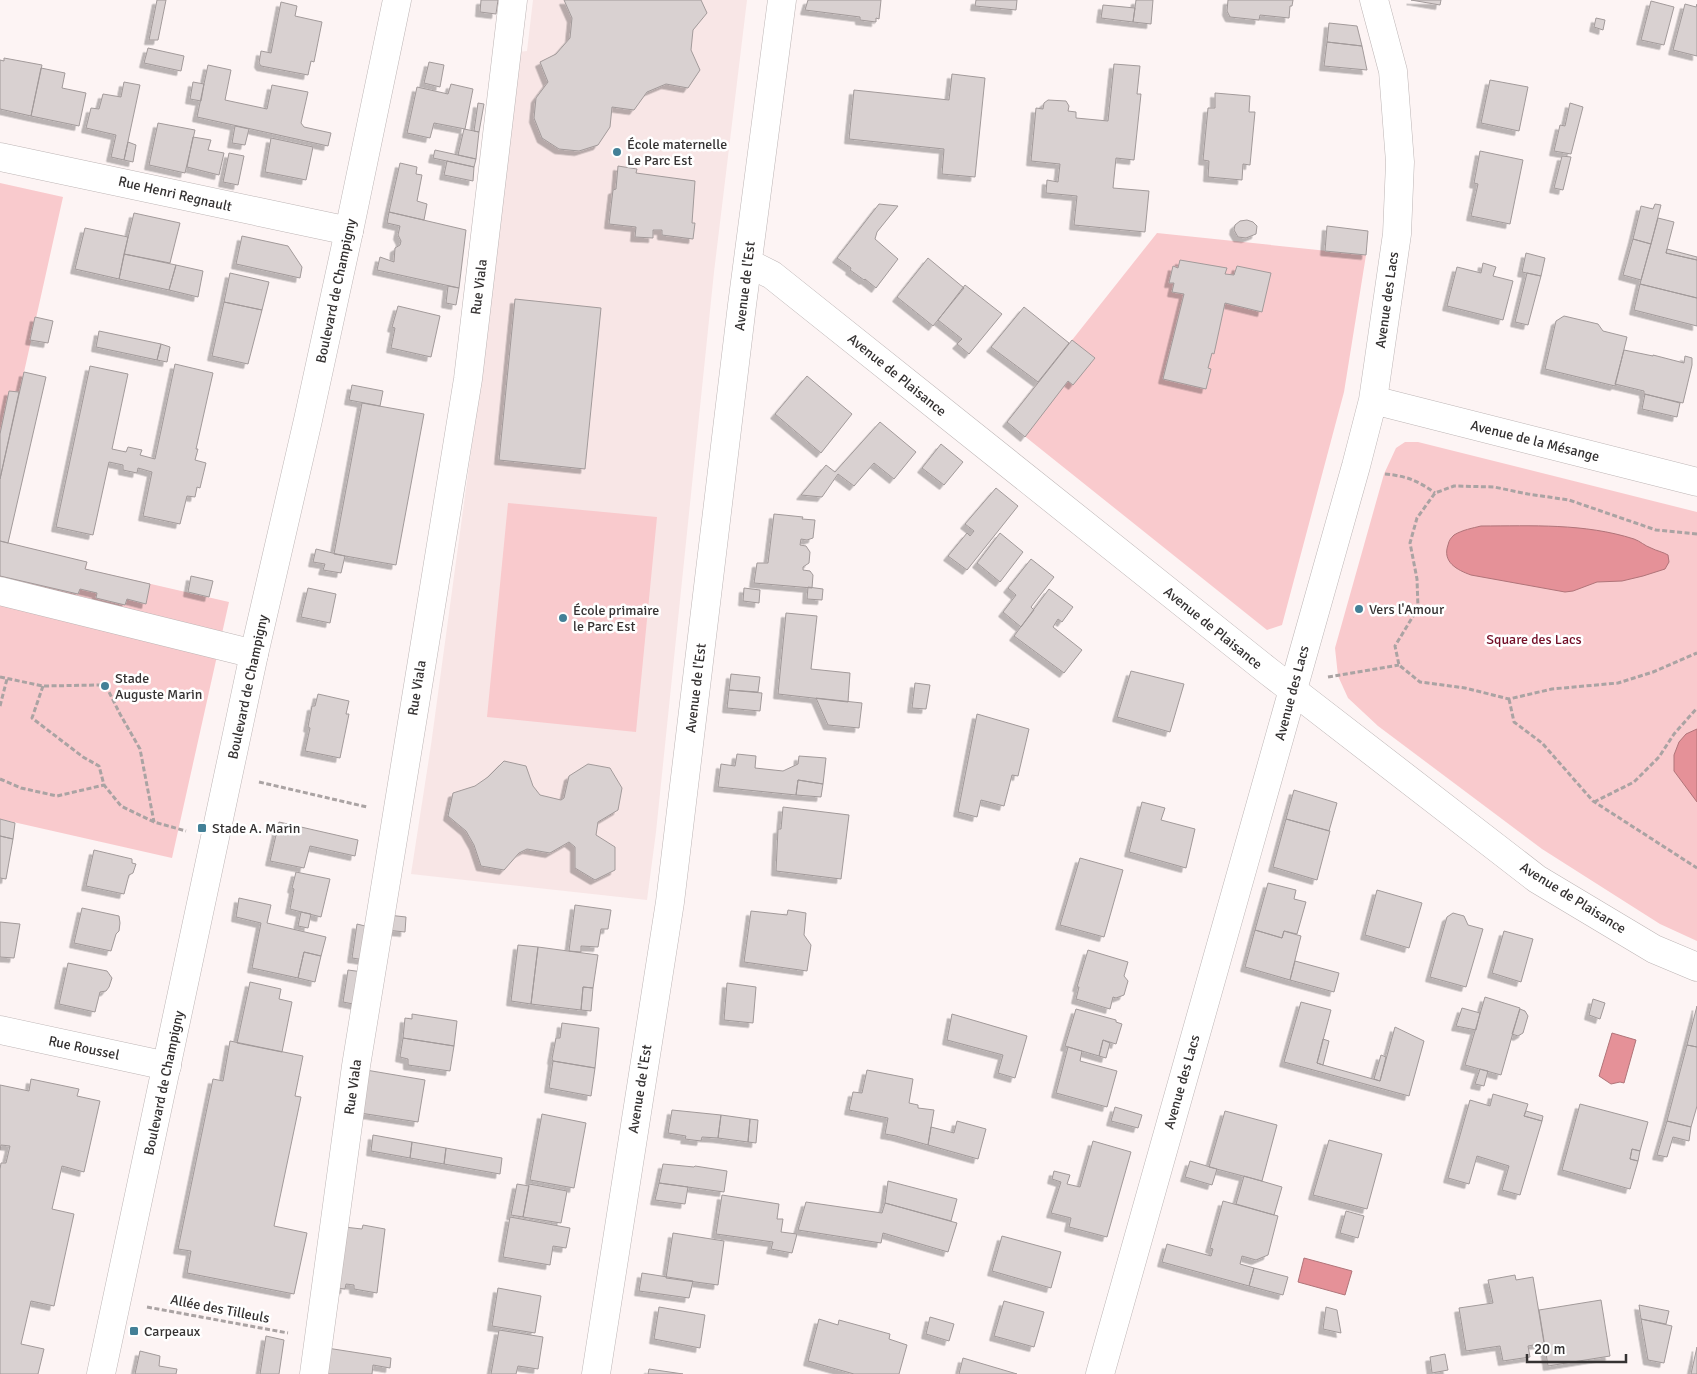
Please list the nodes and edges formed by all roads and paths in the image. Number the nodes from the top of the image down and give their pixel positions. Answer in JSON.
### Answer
{"nodes":[{"id":1,"x":397,"y":0,"type":"edge"},
{"id":2,"x":513,"y":0,"type":"edge"},
{"id":3,"x":782,"y":0,"type":"edge"},
{"id":4,"x":1374,"y":0,"type":"edge"},
{"id":5,"x":0,"y":157,"type":"edge"},
{"id":6,"x":349,"y":231,"type":"junction"},
{"id":7,"x":748,"y":263,"type":"junction"},
{"id":8,"x":1373,"y":400,"type":"junction"},
{"id":9,"x":1384,"y":474,"type":"dead end"},
{"id":10,"x":1697,"y":482,"type":"edge"},
{"id":11,"x":1434,"y":493,"type":"junction"},
{"id":12,"x":1697,"y":534,"type":"edge"},
{"id":13,"x":0,"y":591,"type":"edge"},
{"id":14,"x":1697,"y":653,"type":"edge"},
{"id":15,"x":254,"y":654,"type":"junction"},
{"id":16,"x":1399,"y":665,"type":"junction"},
{"id":17,"x":0,"y":678,"type":"edge"},
{"id":18,"x":1325,"y":678,"type":"dead end"},
{"id":19,"x":7,"y":679,"type":"junction"},
{"id":20,"x":43,"y":686,"type":"junction"},
{"id":21,"x":1292,"y":690,"type":"junction"},
{"id":22,"x":1509,"y":699,"type":"junction"},
{"id":23,"x":0,"y":706,"type":"edge"},
{"id":24,"x":1697,"y":708,"type":"edge"},
{"id":25,"x":0,"y":778,"type":"edge"},
{"id":26,"x":254,"y":781,"type":"dead end"},
{"id":27,"x":104,"y":785,"type":"junction"},
{"id":28,"x":1594,"y":802,"type":"junction"},
{"id":29,"x":396,"y":814,"type":"junction"},
{"id":30,"x":154,"y":822,"type":"junction"},
{"id":31,"x":215,"y":841,"type":"junction"},
{"id":32,"x":1697,"y":868,"type":"edge"},
{"id":33,"x":1697,"y":967,"type":"edge"},
{"id":34,"x":0,"y":1030,"type":"edge"},
{"id":35,"x":167,"y":1066,"type":"junction"},
{"id":36,"x":117,"y":1301,"type":"junction"},
{"id":37,"x":318,"y":1339,"type":"junction"},
{"id":38,"x":101,"y":1374,"type":"edge"},
{"id":39,"x":314,"y":1374,"type":"edge"},
{"id":40,"x":596,"y":1374,"type":"edge"},
{"id":41,"x":1100,"y":1374,"type":"edge"}],
"edges":[{"from":1,"to":6,"type":"street","name":"Boulevard de Champigny"},
{"from":2,"to":29,"type":"street","name":"Rue Viala"},
{"from":3,"to":7,"type":"street","name":"Avenue de l'Est"},
{"from":4,"to":8,"type":"street","name":"Avenue des Lacs"},
{"from":5,"to":6,"type":"street","name":"Rue Henri Regnault"},
{"from":6,"to":15,"type":"street","name":"Boulevard de Champigny"},
{"from":7,"to":21,"type":"street","name":"Avenue de Plaisance"},
{"from":7,"to":40,"type":"street","name":"Avenue de l'Est"},
{"from":8,"to":10,"type":"street","name":"Avenue de la Mésange"},
{"from":8,"to":21,"type":"street","name":"Avenue des Lacs"},
{"from":9,"to":11,"type":"path"},
{"from":11,"to":12,"type":"path"},
{"from":11,"to":16,"type":"path"},
{"from":13,"to":15,"type":"street"},
{"from":14,"to":22,"type":"path"},
{"from":15,"to":31,"type":"street","name":"Boulevard de Champigny"},
{"from":16,"to":18,"type":"path"},
{"from":16,"to":22,"type":"path"},
{"from":17,"to":19,"type":"path"},
{"from":19,"to":20,"type":"path"},
{"from":19,"to":23,"type":"path"},
{"from":20,"to":27,"type":"path"},
{"from":20,"to":30,"type":"path"},
{"from":21,"to":33,"type":"street","name":"Avenue de Plaisance"},
{"from":21,"to":41,"type":"street","name":"Avenue des Lacs"},
{"from":22,"to":28,"type":"path"},
{"from":24,"to":28,"type":"path"},
{"from":25,"to":27,"type":"path"},
{"from":26,"to":29,"type":"path"},
{"from":27,"to":30,"type":"path"},
{"from":28,"to":32,"type":"path"},
{"from":29,"to":37,"type":"street","name":"Rue Viala"},
{"from":30,"to":31,"type":"path"},
{"from":31,"to":35,"type":"street","name":"Boulevard de Champigny"},
{"from":34,"to":35,"type":"street","name":"Rue Roussel"},
{"from":35,"to":36,"type":"street","name":"Boulevard de Champigny"},
{"from":36,"to":37,"type":"path","name":"Allée des Tilleuls"},
{"from":36,"to":38,"type":"street","name":"Boulevard de Champigny"},
{"from":37,"to":39,"type":"street","name":"Rue Viala"}]}
